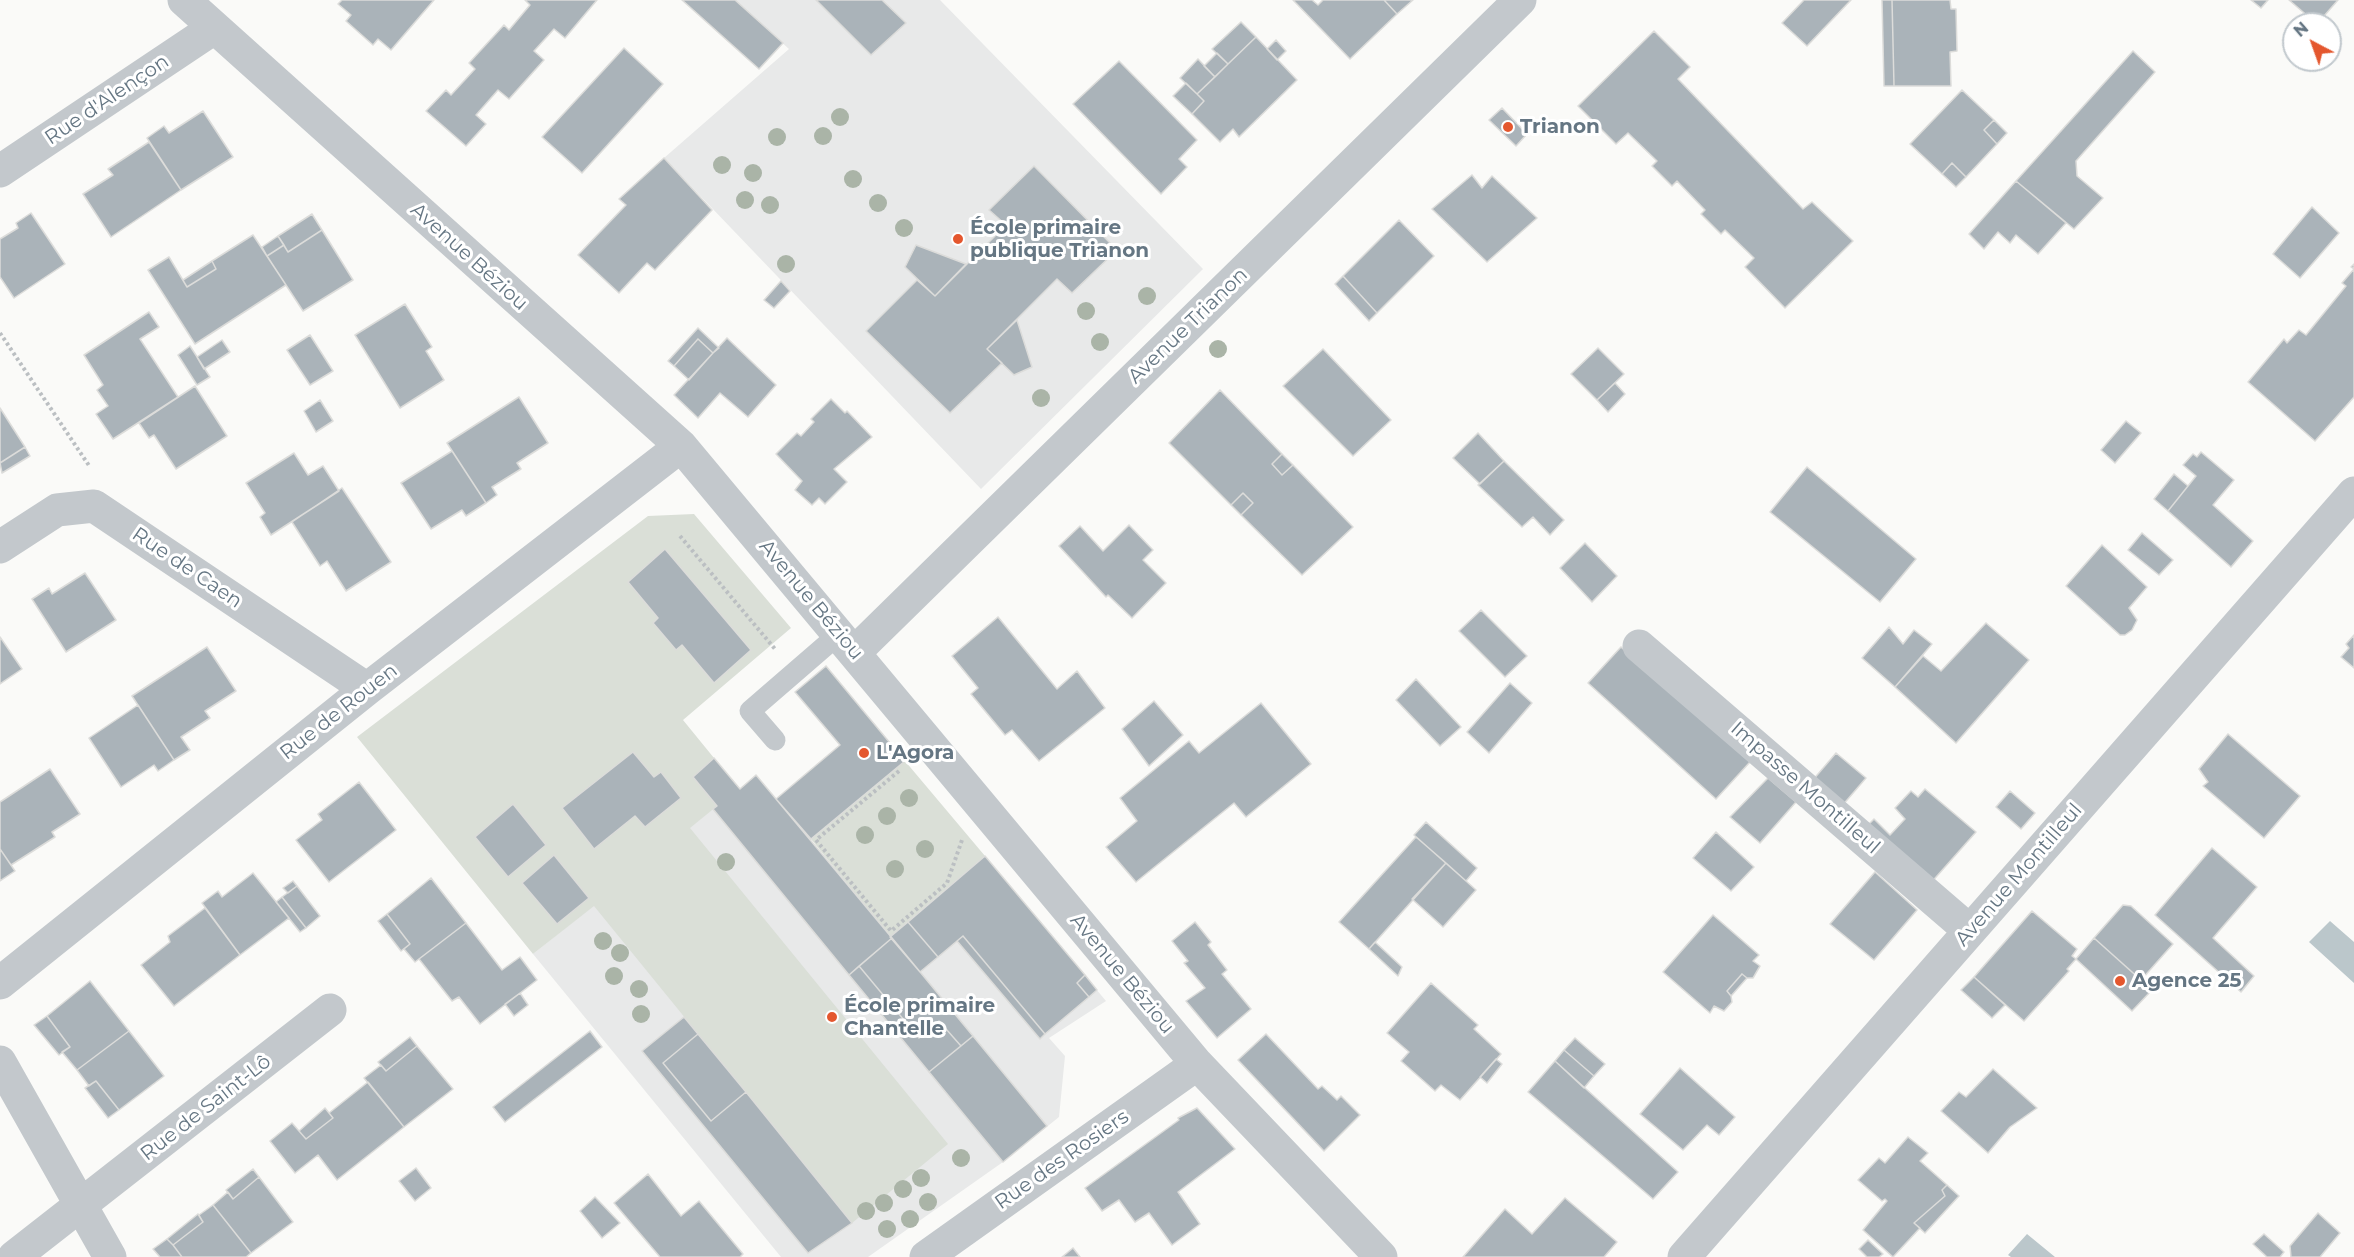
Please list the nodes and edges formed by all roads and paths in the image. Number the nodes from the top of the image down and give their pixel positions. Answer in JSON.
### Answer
{"nodes":[{"id":1,"x":184,"y":0,"type":"edge"},
{"id":2,"x":1520,"y":0,"type":"edge"},
{"id":3,"x":214,"y":28,"type":"junction"},
{"id":4,"x":0,"y":171,"type":"edge"},
{"id":5,"x":0,"y":333,"type":"edge"},
{"id":6,"x":681,"y":446,"type":"junction"},
{"id":7,"x":2354,"y":493,"type":"edge"},
{"id":8,"x":94,"y":506,"type":"junction"},
{"id":9,"x":680,"y":536,"type":"dead end"},
{"id":10,"x":0,"y":547,"type":"edge"},
{"id":11,"x":847,"y":643,"type":"junction"},
{"id":12,"x":1639,"y":646,"type":"dead end"},
{"id":13,"x":794,"y":673,"type":"junction"},
{"id":14,"x":368,"y":689,"type":"junction"},
{"id":15,"x":775,"y":740,"type":"dead end"},
{"id":16,"x":899,"y":771,"type":"dead end"},
{"id":17,"x":967,"y":835,"type":"dead end"},
{"id":18,"x":1970,"y":931,"type":"junction"},
{"id":19,"x":0,"y":982,"type":"edge"},
{"id":20,"x":330,"y":1010,"type":"dead end"},
{"id":21,"x":0,"y":1062,"type":"edge"},
{"id":22,"x":1197,"y":1064,"type":"junction"},
{"id":23,"x":82,"y":1204,"type":"junction"},
{"id":24,"x":14,"y":1257,"type":"edge"},
{"id":25,"x":110,"y":1257,"type":"edge"},
{"id":26,"x":926,"y":1257,"type":"edge"},
{"id":27,"x":1381,"y":1257,"type":"edge"},
{"id":28,"x":1684,"y":1257,"type":"edge"}],
"edges":[{"from":1,"to":3,"type":"street","name":"Avenue Béziou"},
{"from":2,"to":11,"type":"street","name":"Avenue Trianon"},
{"from":3,"to":4,"type":"street","name":"Rue d'Alençon"},
{"from":3,"to":6,"type":"street","name":"Avenue Béziou"},
{"from":5,"to":8,"type":"path"},
{"from":6,"to":11,"type":"street","name":"Avenue Béziou"},
{"from":6,"to":14,"type":"street","name":"Rue de Rouen"},
{"from":7,"to":18,"type":"street","name":"Avenue Montilleul"},
{"from":8,"to":10,"type":"street"},
{"from":8,"to":14,"type":"street","name":"Rue de Caen"},
{"from":9,"to":13,"type":"path"},
{"from":11,"to":13,"type":"lane"},
{"from":11,"to":22,"type":"street","name":"Avenue Béziou"},
{"from":12,"to":18,"type":"street","name":"Impasse Montilleul"},
{"from":13,"to":15,"type":"lane"},
{"from":14,"to":19,"type":"street","name":"Rue de Rouen"},
{"from":16,"to":17,"type":"path"},
{"from":18,"to":28,"type":"street","name":"Avenue Montilleul"},
{"from":20,"to":23,"type":"street","name":"Rue de Saint-Lô"},
{"from":21,"to":23,"type":"street"},
{"from":22,"to":26,"type":"street","name":"Rue des Rosiers"},
{"from":22,"to":27,"type":"street","name":"Avenue Béziou"},
{"from":23,"to":24,"type":"street","name":"Rue de Saint-Lô"},
{"from":23,"to":25,"type":"street"}]}
